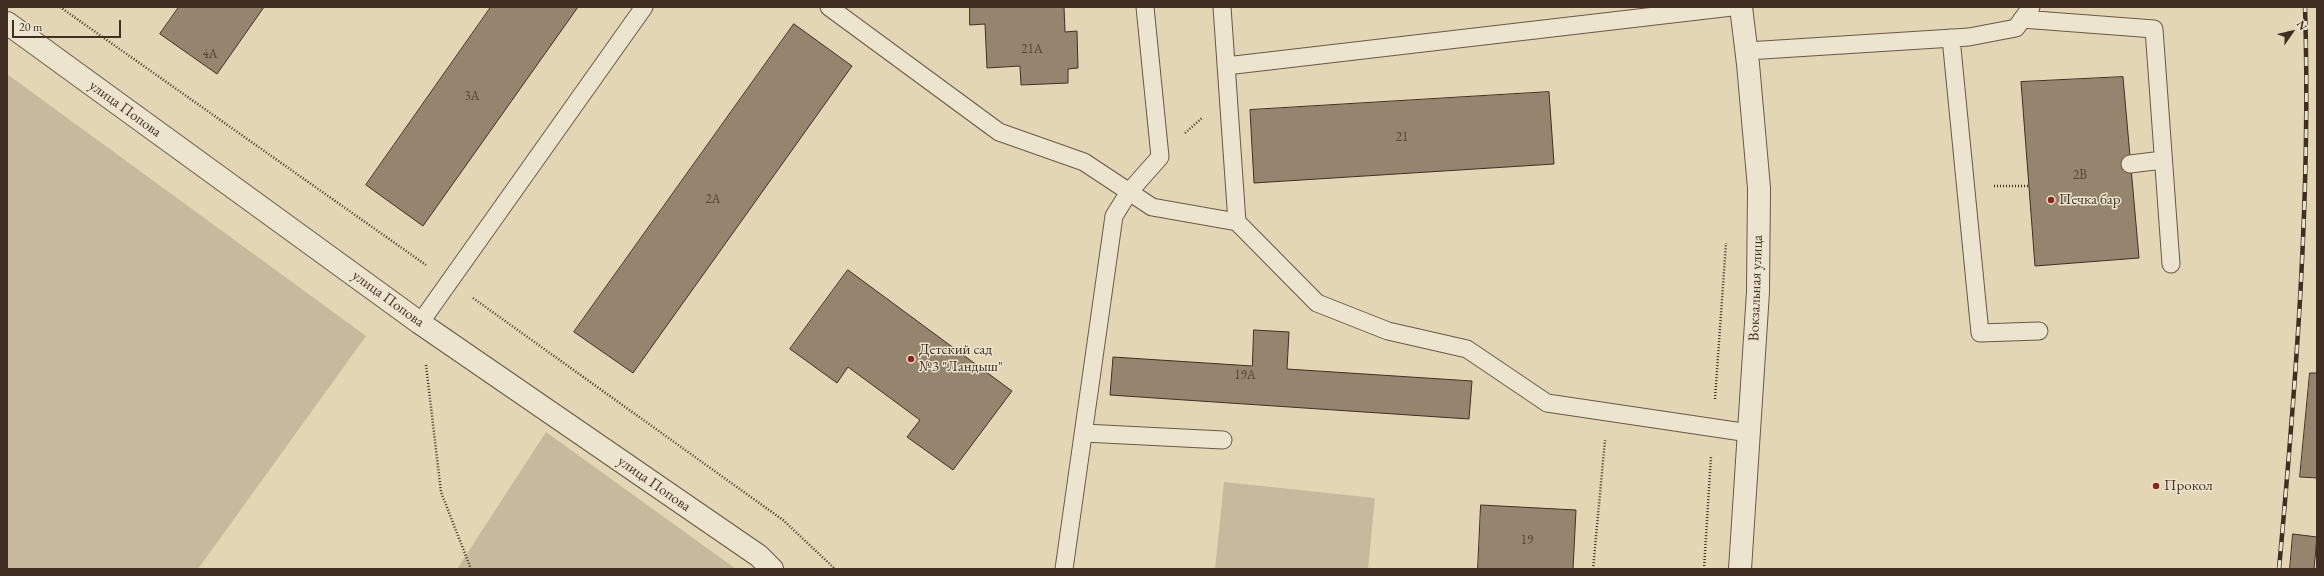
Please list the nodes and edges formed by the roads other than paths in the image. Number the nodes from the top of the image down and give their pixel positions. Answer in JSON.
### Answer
{"nodes":[{"id":1,"x":644,"y":7,"type":"edge"},
{"id":2,"x":830,"y":7,"type":"edge"},
{"id":3,"x":1145,"y":7,"type":"edge"},
{"id":4,"x":1222,"y":7,"type":"edge"},
{"id":5,"x":1732,"y":7,"type":"edge"},
{"id":6,"x":1741,"y":7,"type":"edge"},
{"id":7,"x":2027,"y":13,"type":"edge"},
{"id":8,"x":7,"y":23,"type":"edge"},
{"id":9,"x":1950,"y":38,"type":"junction"},
{"id":10,"x":1747,"y":51,"type":"junction"},
{"id":11,"x":1226,"y":66,"type":"junction"},
{"id":12,"x":2163,"y":160,"type":"junction"},
{"id":13,"x":2130,"y":164,"type":"dead end"},
{"id":14,"x":1129,"y":192,"type":"junction"},
{"id":15,"x":1237,"y":222,"type":"junction"},
{"id":16,"x":2171,"y":264,"type":"dead end"},
{"id":17,"x":420,"y":323,"type":"junction"},
{"id":18,"x":2040,"y":331,"type":"dead end"},
{"id":19,"x":1084,"y":433,"type":"junction"},
{"id":20,"x":1749,"y":433,"type":"junction"},
{"id":21,"x":1223,"y":440,"type":"dead end"},
{"id":22,"x":772,"y":569,"type":"edge"},
{"id":23,"x":1064,"y":569,"type":"edge"},
{"id":24,"x":1740,"y":569,"type":"edge"}],
"edges":[{"from":1,"to":17,"type":"lane"},
{"from":2,"to":14,"type":"lane"},
{"from":3,"to":14,"type":"lane"},
{"from":4,"to":11,"type":"lane"},
{"from":5,"to":11,"type":"lane"},
{"from":6,"to":10,"type":"street","name":"Вокзальная улица"},
{"from":7,"to":9,"type":"lane"},
{"from":7,"to":12,"type":"lane"},
{"from":8,"to":17,"type":"street","name":"улица Попова"},
{"from":9,"to":10,"type":"lane"},
{"from":9,"to":18,"type":"lane"},
{"from":10,"to":20,"type":"street","name":"Вокзальная улица"},
{"from":11,"to":15,"type":"lane"},
{"from":12,"to":13,"type":"lane"},
{"from":12,"to":16,"type":"lane"},
{"from":14,"to":15,"type":"lane"},
{"from":14,"to":19,"type":"lane"},
{"from":15,"to":20,"type":"lane"},
{"from":17,"to":22,"type":"street","name":"улица Попова"},
{"from":19,"to":21,"type":"lane"},
{"from":19,"to":23,"type":"lane"},
{"from":20,"to":24,"type":"street","name":"Вокзальная улица"}]}
